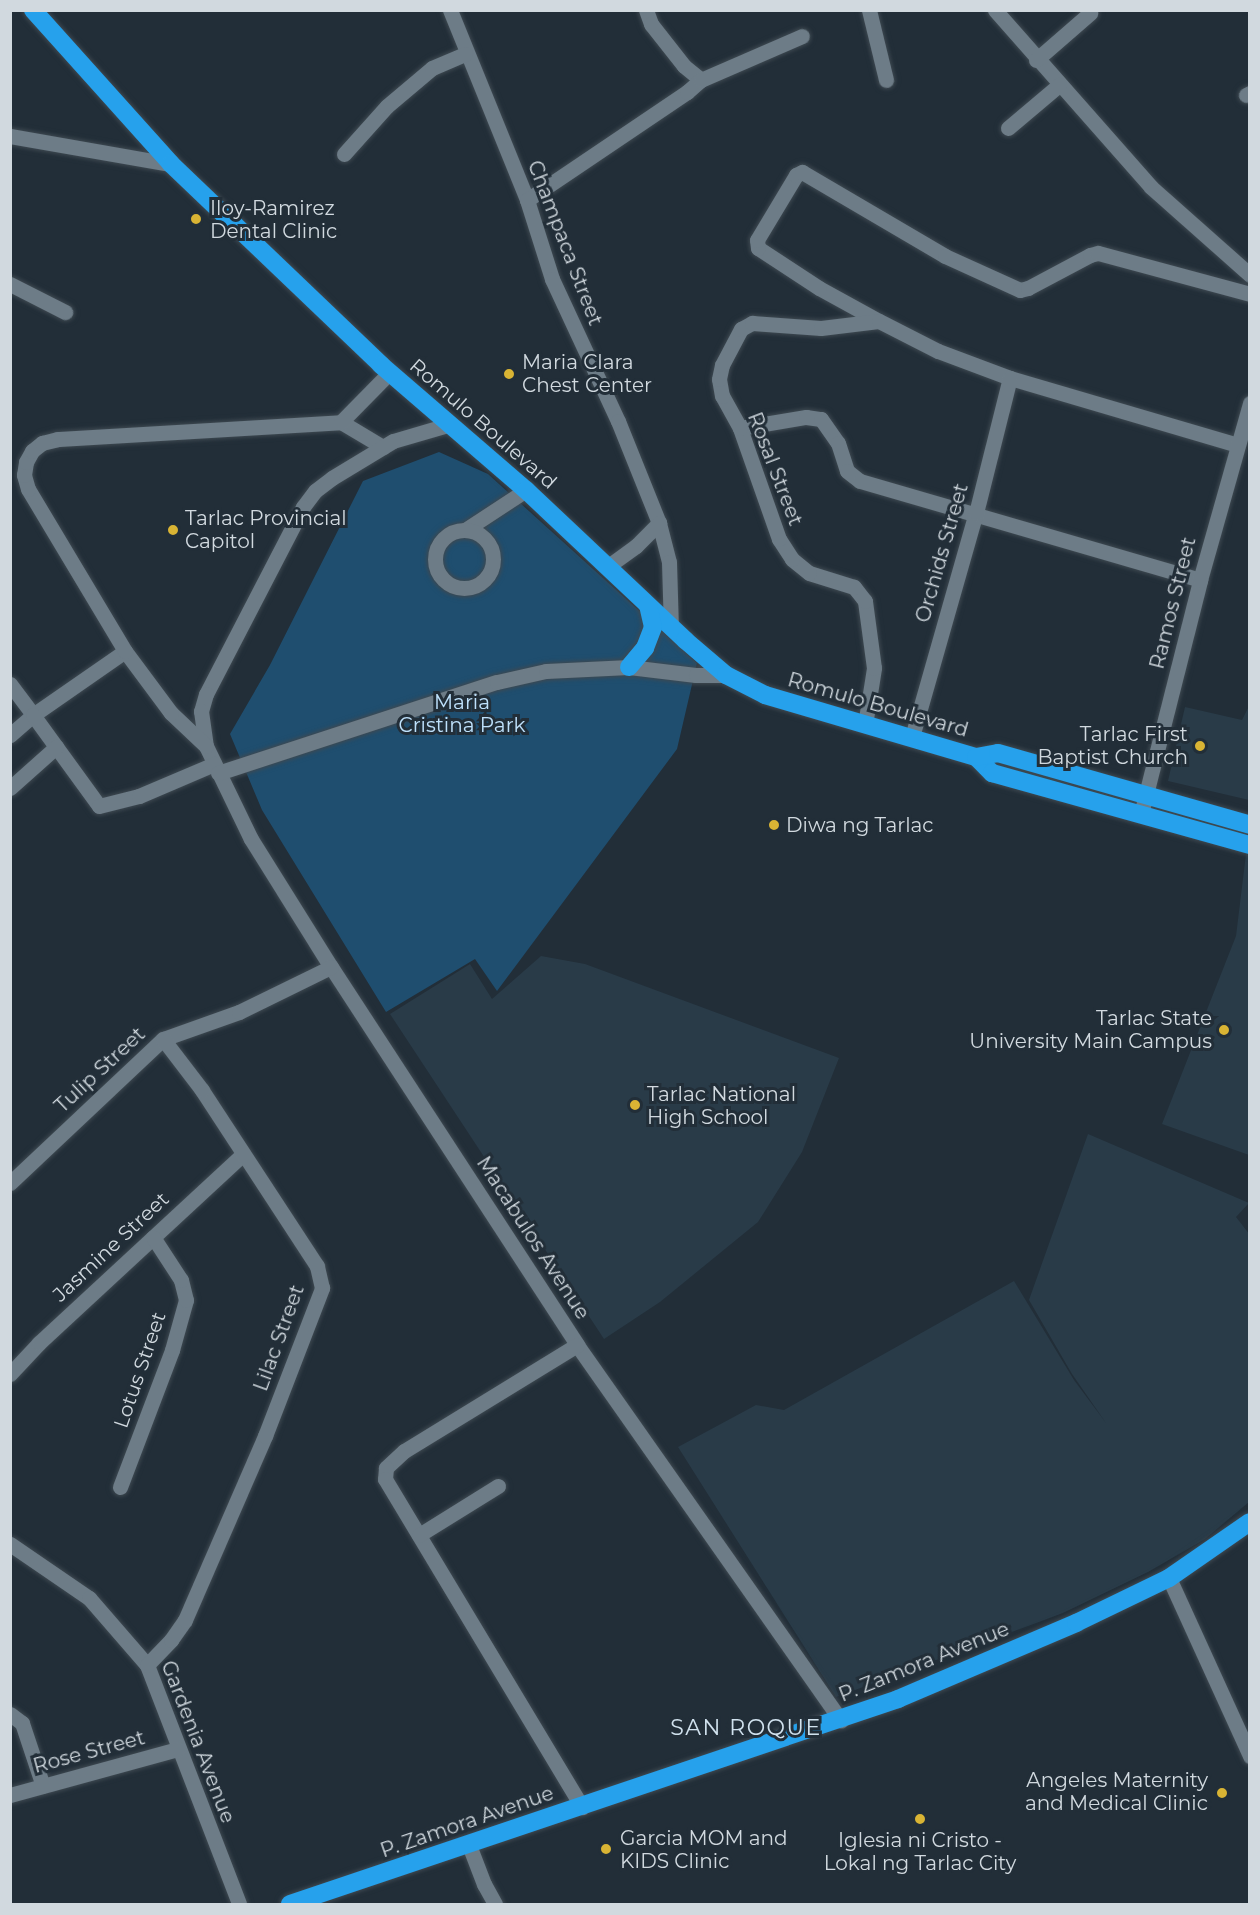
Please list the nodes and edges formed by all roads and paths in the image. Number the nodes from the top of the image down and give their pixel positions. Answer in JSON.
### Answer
{"nodes":[{"id":1,"x":33,"y":10,"type":"edge"},
{"id":2,"x":450,"y":10,"type":"edge"},
{"id":3,"x":646,"y":10,"type":"edge"},
{"id":4,"x":869,"y":10,"type":"edge"},
{"id":5,"x":995,"y":10,"type":"edge"},
{"id":6,"x":1090,"y":13,"type":"dead end"},
{"id":7,"x":802,"y":36,"type":"dead end"},
{"id":8,"x":465,"y":54,"type":"junction"},
{"id":9,"x":1036,"y":60,"type":"junction"},
{"id":10,"x":701,"y":80,"type":"junction"},
{"id":11,"x":886,"y":80,"type":"dead end"},
{"id":12,"x":1059,"y":85,"type":"junction"},
{"id":13,"x":1008,"y":128,"type":"dead end"},
{"id":14,"x":10,"y":136,"type":"edge"},
{"id":15,"x":344,"y":154,"type":"dead end"},
{"id":16,"x":171,"y":164,"type":"junction"},
{"id":17,"x":527,"y":200,"type":"junction"},
{"id":18,"x":1250,"y":275,"type":"edge"},
{"id":19,"x":10,"y":284,"type":"edge"},
{"id":20,"x":1250,"y":294,"type":"edge"},
{"id":21,"x":65,"y":312,"type":"dead end"},
{"id":22,"x":879,"y":321,"type":"junction"},
{"id":23,"x":390,"y":372,"type":"junction"},
{"id":24,"x":1010,"y":378,"type":"junction"},
{"id":25,"x":1250,"y":402,"type":"edge"},
{"id":26,"x":341,"y":422,"type":"junction"},
{"id":27,"x":451,"y":424,"type":"junction"},
{"id":28,"x":740,"y":428,"type":"junction"},
{"id":29,"x":1237,"y":445,"type":"junction"},
{"id":30,"x":383,"y":447,"type":"junction"},
{"id":31,"x":526,"y":490,"type":"junction"},
{"id":32,"x":976,"y":513,"type":"junction"},
{"id":33,"x":659,"y":524,"type":"junction"},
{"id":34,"x":465,"y":530,"type":"dead end"},
{"id":35,"x":607,"y":567,"type":"junction"},
{"id":36,"x":1200,"y":580,"type":"junction"},
{"id":37,"x":648,"y":606,"type":"junction"},
{"id":38,"x":671,"y":628,"type":"junction"},
{"id":39,"x":125,"y":651,"type":"junction"},
{"id":40,"x":629,"y":667,"type":"junction"},
{"id":41,"x":726,"y":675,"type":"junction"},
{"id":42,"x":10,"y":684,"type":"edge"},
{"id":43,"x":33,"y":715,"type":"junction"},
{"id":44,"x":865,"y":725,"type":"junction"},
{"id":45,"x":10,"y":735,"type":"edge"},
{"id":46,"x":912,"y":737,"type":"junction"},
{"id":47,"x":206,"y":746,"type":"junction"},
{"id":48,"x":56,"y":747,"type":"junction"},
{"id":49,"x":976,"y":757,"type":"junction"},
{"id":50,"x":216,"y":768,"type":"junction"},
{"id":51,"x":10,"y":788,"type":"edge"},
{"id":52,"x":1146,"y":795,"type":"junction"},
{"id":53,"x":1141,"y":814,"type":"junction"},
{"id":54,"x":1250,"y":825,"type":"edge"},
{"id":55,"x":1250,"y":845,"type":"edge"},
{"id":56,"x":331,"y":967,"type":"junction"},
{"id":57,"x":163,"y":1039,"type":"junction"},
{"id":58,"x":243,"y":1154,"type":"junction"},
{"id":59,"x":10,"y":1183,"type":"edge"},
{"id":60,"x":153,"y":1237,"type":"junction"},
{"id":61,"x":578,"y":1345,"type":"junction"},
{"id":62,"x":10,"y":1374,"type":"edge"},
{"id":63,"x":498,"y":1486,"type":"dead end"},
{"id":64,"x":120,"y":1487,"type":"dead end"},
{"id":65,"x":1250,"y":1522,"type":"edge"},
{"id":66,"x":419,"y":1534,"type":"junction"},
{"id":67,"x":10,"y":1544,"type":"edge"},
{"id":68,"x":1169,"y":1578,"type":"junction"},
{"id":69,"x":147,"y":1665,"type":"junction"},
{"id":70,"x":10,"y":1714,"type":"edge"},
{"id":71,"x":841,"y":1720,"type":"junction"},
{"id":72,"x":1245,"y":1736,"type":"edge"},
{"id":73,"x":178,"y":1749,"type":"junction"},
{"id":74,"x":1250,"y":1756,"type":"edge"},
{"id":75,"x":43,"y":1786,"type":"junction"},
{"id":76,"x":10,"y":1796,"type":"edge"},
{"id":77,"x":582,"y":1807,"type":"junction"},
{"id":78,"x":469,"y":1845,"type":"junction"},
{"id":79,"x":238,"y":1905,"type":"edge"},
{"id":80,"x":290,"y":1905,"type":"edge"},
{"id":81,"x":495,"y":1905,"type":"edge"}],
"edges":[{"from":1,"to":16,"type":"highway","name":"Romulo Boulevard"},
{"from":2,"to":8,"type":"street","name":"Champaca Street"},
{"from":3,"to":10,"type":"street"},
{"from":4,"to":11,"type":"street"},
{"from":5,"to":9,"type":"street"},
{"from":6,"to":9,"type":"street"},
{"from":7,"to":10,"type":"street"},
{"from":8,"to":15,"type":"street"},
{"from":8,"to":17,"type":"street","name":"Champaca Street"},
{"from":9,"to":12,"type":"street"},
{"from":10,"to":17,"type":"street"},
{"from":12,"to":13,"type":"street"},
{"from":12,"to":18,"type":"street"},
{"from":14,"to":16,"type":"street"},
{"from":16,"to":23,"type":"highway","name":"Romulo Boulevard"},
{"from":17,"to":33,"type":"street","name":"Champaca Street"},
{"from":19,"to":21,"type":"street"},
{"from":20,"to":22,"type":"street"},
{"from":22,"to":24,"type":"street"},
{"from":22,"to":28,"type":"street","name":"Rosal Street"},
{"from":23,"to":26,"type":"street"},
{"from":23,"to":27,"type":"highway","name":"Romulo Boulevard"},
{"from":24,"to":29,"type":"street"},
{"from":24,"to":32,"type":"street","name":"Orchids Street"},
{"from":25,"to":29,"type":"street","name":"Ramos Street"},
{"from":26,"to":30,"type":"street"},
{"from":26,"to":39,"type":"street"},
{"from":27,"to":30,"type":"street"},
{"from":27,"to":31,"type":"highway","name":"Romulo Boulevard"},
{"from":28,"to":32,"type":"street"},
{"from":28,"to":44,"type":"street","name":"Rosal Street"},
{"from":29,"to":36,"type":"street","name":"Ramos Street"},
{"from":30,"to":47,"type":"street"},
{"from":31,"to":34,"type":"street"},
{"from":31,"to":35,"type":"highway","name":"Romulo Boulevard"},
{"from":32,"to":36,"type":"street"},
{"from":32,"to":46,"type":"street","name":"Orchids Street"},
{"from":33,"to":35,"type":"street"},
{"from":33,"to":38,"type":"street","name":"Champaca Street"},
{"from":35,"to":37,"type":"highway","name":"Romulo Boulevard"},
{"from":36,"to":52,"type":"street","name":"Ramos Street"},
{"from":37,"to":38,"type":"highway","name":"Romulo Boulevard"},
{"from":37,"to":40,"type":"highway"},
{"from":38,"to":41,"type":"highway","name":"Romulo Boulevard"},
{"from":39,"to":43,"type":"street"},
{"from":39,"to":47,"type":"street"},
{"from":40,"to":41,"type":"street"},
{"from":40,"to":50,"type":"street"},
{"from":41,"to":44,"type":"highway","name":"Romulo Boulevard"},
{"from":42,"to":43,"type":"street"},
{"from":43,"to":45,"type":"street"},
{"from":43,"to":48,"type":"street"},
{"from":44,"to":46,"type":"highway","name":"Romulo Boulevard"},
{"from":46,"to":49,"type":"highway","name":"Romulo Boulevard"},
{"from":47,"to":50,"type":"street","name":"Macabulos Avenue"},
{"from":48,"to":50,"type":"street"},
{"from":48,"to":51,"type":"street"},
{"from":49,"to":52,"type":"highway","name":"Romulo Boulevard"},
{"from":49,"to":53,"type":"highway","name":"Romulo Boulevard"},
{"from":50,"to":56,"type":"street","name":"Macabulos Avenue"},
{"from":52,"to":53,"type":"street","name":"Ramos Street"},
{"from":52,"to":54,"type":"highway","name":"Romulo Boulevard"},
{"from":53,"to":55,"type":"highway","name":"Romulo Boulevard"},
{"from":56,"to":57,"type":"street","name":"Tulip Street"},
{"from":56,"to":61,"type":"street","name":"Macabulos Avenue"},
{"from":57,"to":58,"type":"street","name":"Lilac Street"},
{"from":57,"to":59,"type":"street","name":"Tulip Street"},
{"from":58,"to":60,"type":"street","name":"Jasmine Street"},
{"from":58,"to":69,"type":"street","name":"Lilac Street"},
{"from":60,"to":62,"type":"street","name":"Jasmine Street"},
{"from":60,"to":64,"type":"street","name":"Lotus Street"},
{"from":61,"to":66,"type":"street"},
{"from":61,"to":71,"type":"street","name":"Macabulos Avenue"},
{"from":63,"to":66,"type":"street"},
{"from":65,"to":68,"type":"highway","name":"P. Zamora Avenue"},
{"from":66,"to":77,"type":"street"},
{"from":67,"to":69,"type":"street","name":"Gardenia Avenue"},
{"from":68,"to":71,"type":"highway","name":"P. Zamora Avenue"},
{"from":68,"to":72,"type":"street"},
{"from":69,"to":73,"type":"street","name":"Gardenia Avenue"},
{"from":70,"to":75,"type":"street"},
{"from":71,"to":77,"type":"highway","name":"P. Zamora Avenue"},
{"from":72,"to":74,"type":"street"},
{"from":73,"to":75,"type":"street","name":"Rose Street"},
{"from":73,"to":79,"type":"street","name":"Gardenia Avenue"},
{"from":75,"to":76,"type":"street","name":"Rose Street"},
{"from":77,"to":78,"type":"highway","name":"P. Zamora Avenue"},
{"from":78,"to":80,"type":"highway","name":"P. Zamora Avenue"},
{"from":78,"to":81,"type":"street"}]}
